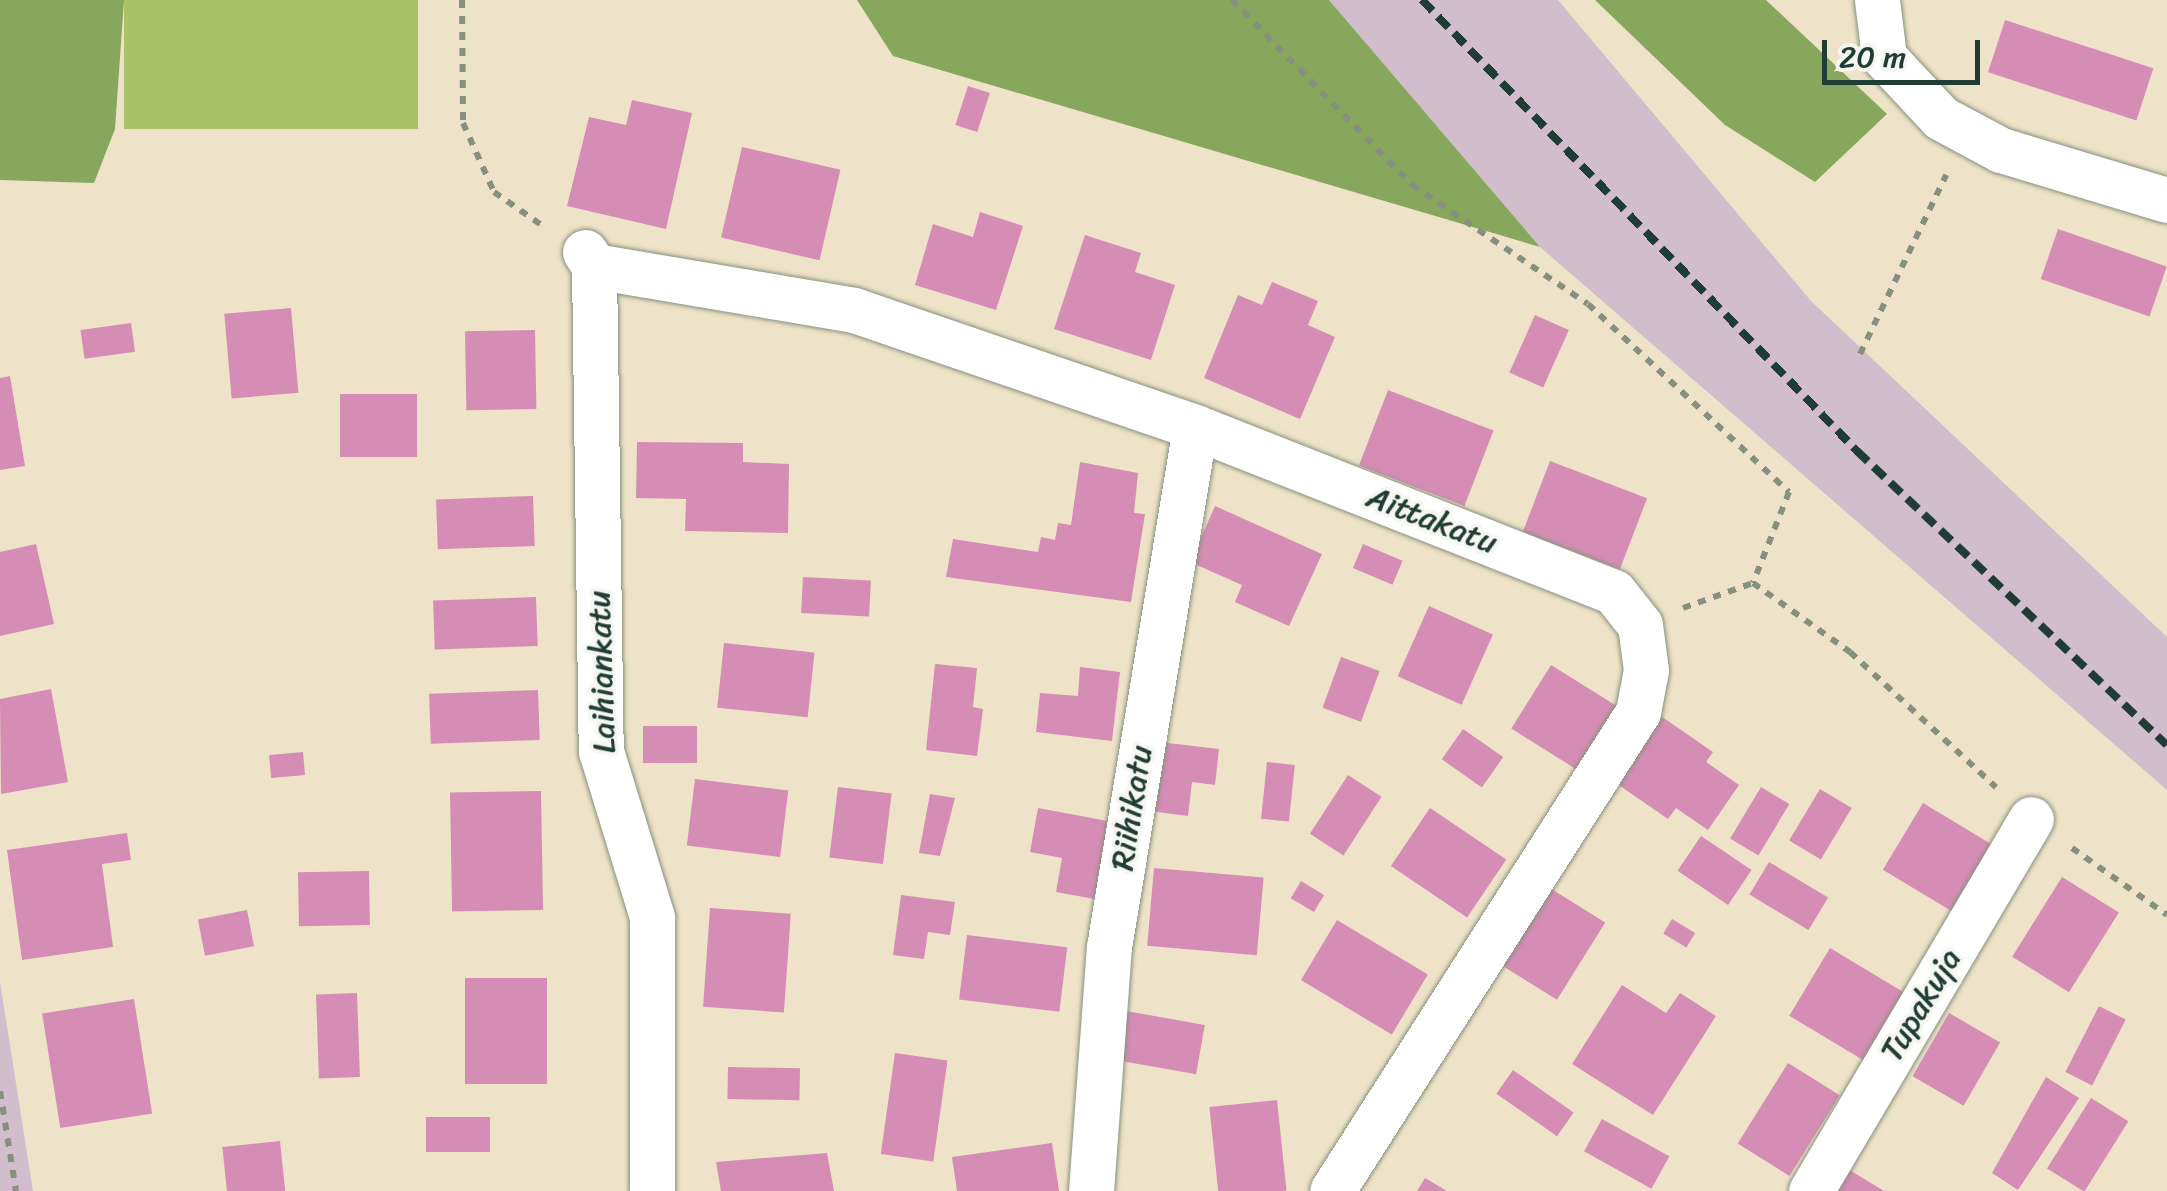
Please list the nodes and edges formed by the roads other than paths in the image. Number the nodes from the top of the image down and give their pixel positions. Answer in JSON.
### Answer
{"nodes":[{"id":1,"x":1878,"y":0,"type":"edge"},
{"id":2,"x":2167,"y":200,"type":"edge"},
{"id":3,"x":590,"y":259,"type":"joint"},
{"id":4,"x":1194,"y":427,"type":"junction"},
{"id":5,"x":2031,"y":819,"type":"road end"},
{"id":6,"x":652,"y":1191,"type":"edge"},
{"id":7,"x":1091,"y":1191,"type":"edge"},
{"id":8,"x":1332,"y":1191,"type":"edge"},
{"id":9,"x":1811,"y":1191,"type":"edge"}],
"edges":[{"from":1,"to":2,"type":"street"},
{"from":3,"to":4,"type":"street","name":"Aittakatu"},
{"from":3,"to":6,"type":"street","name":"Laihiankatu"},
{"from":4,"to":7,"type":"street","name":"Riihikatu"},
{"from":4,"to":8,"type":"street","name":"Aittakatu"},
{"from":5,"to":9,"type":"street","name":"Tupakuja"}]}
